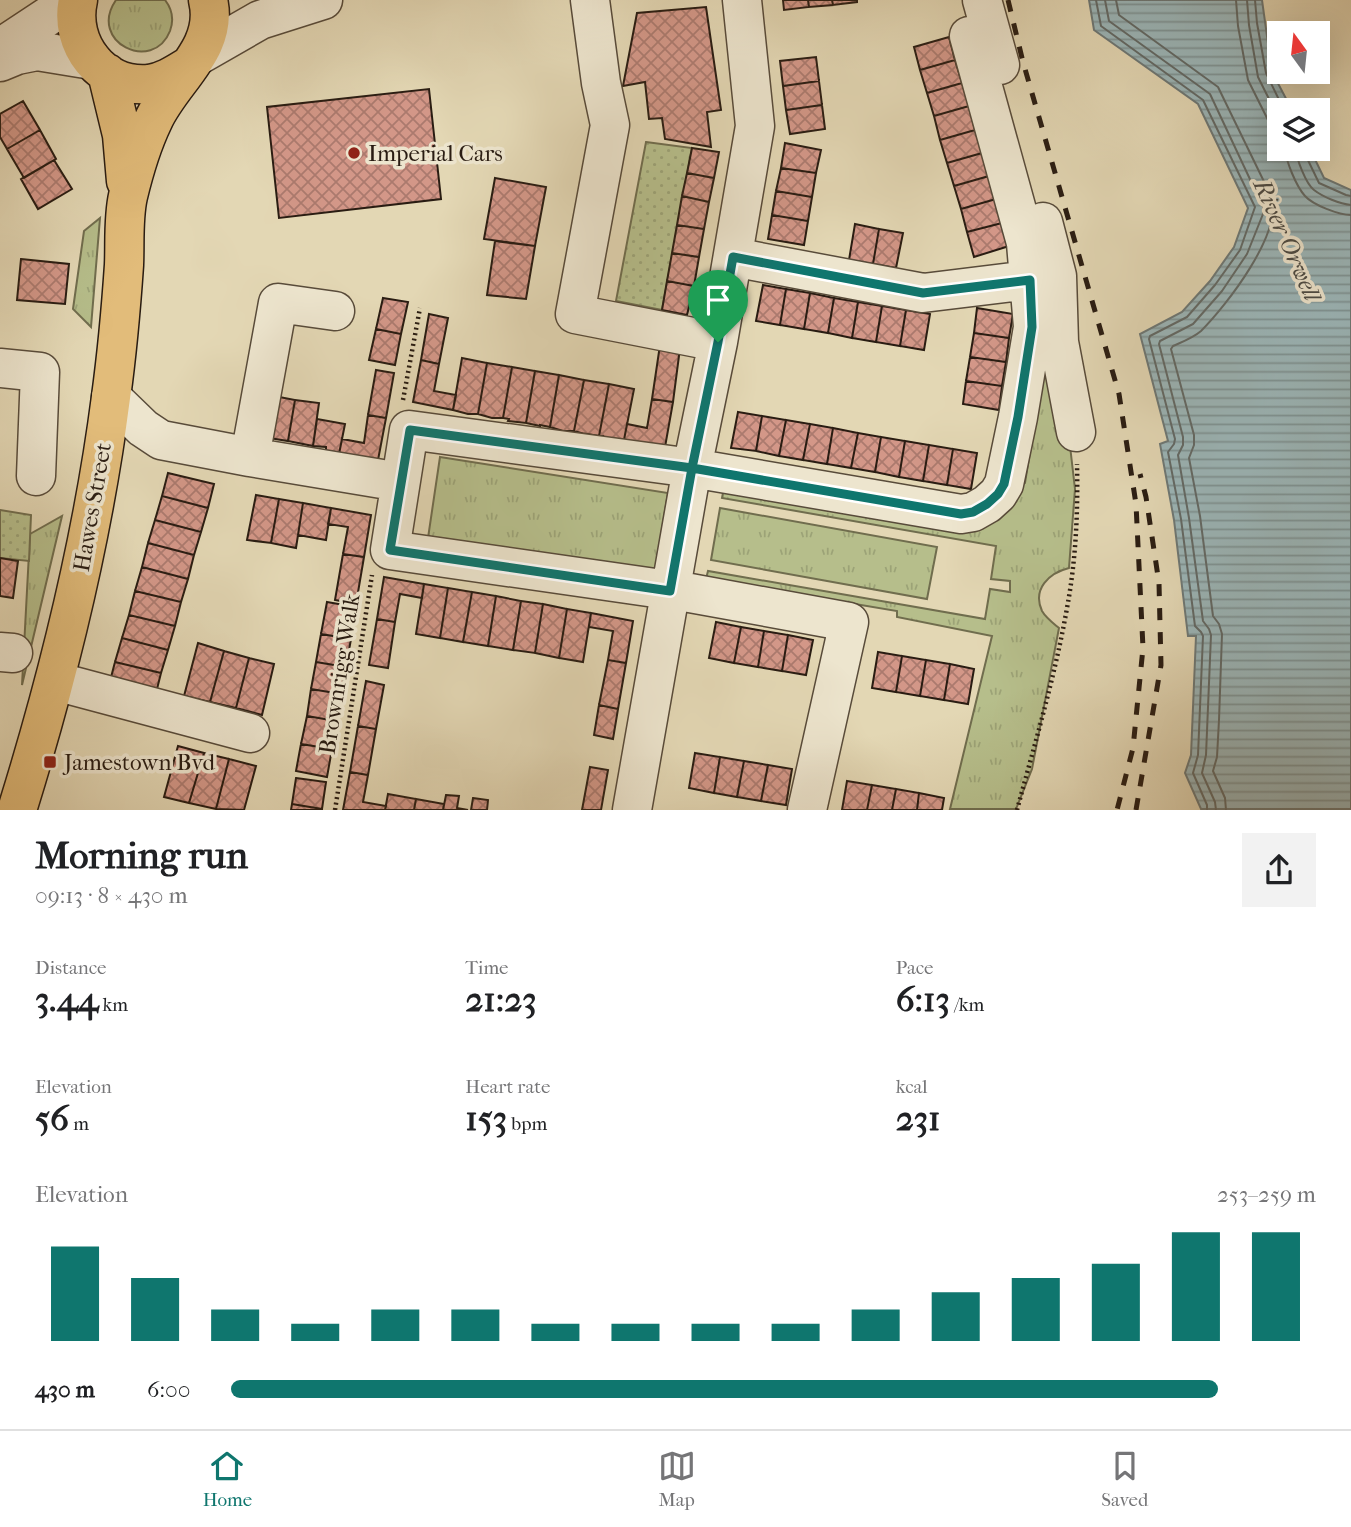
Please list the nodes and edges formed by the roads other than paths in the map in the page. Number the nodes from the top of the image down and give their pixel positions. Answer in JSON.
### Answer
{"nodes":[{"id":1,"x":67,"y":0,"type":"edge"},
{"id":2,"x":78,"y":0,"type":"edge"},
{"id":3,"x":208,"y":0,"type":"edge"},
{"id":4,"x":323,"y":0,"type":"edge"},
{"id":5,"x":590,"y":0,"type":"edge"},
{"id":6,"x":742,"y":0,"type":"edge"},
{"id":7,"x":982,"y":0,"type":"edge"},
{"id":8,"x":969,"y":36,"type":"dead end"},
{"id":9,"x":0,"y":48,"type":"edge"},
{"id":10,"x":194,"y":60,"type":"junction"},
{"id":11,"x":0,"y":62,"type":"edge"},
{"id":12,"x":99,"y":67,"type":"junction"},
{"id":13,"x":128,"y":198,"type":"junction"},
{"id":14,"x":733,"y":257,"type":"junction"},
{"id":15,"x":1030,"y":280,"type":"junction"},
{"id":16,"x":335,"y":311,"type":"dead end"},
{"id":17,"x":718,"y":342,"type":"junction"},
{"id":18,"x":0,"y":368,"type":"edge"},
{"id":19,"x":111,"y":397,"type":"junction"},
{"id":20,"x":1076,"y":432,"type":"road end"},
{"id":21,"x":161,"y":440,"type":"junction"},
{"id":22,"x":250,"y":457,"type":"junction"},
{"id":23,"x":100,"y":468,"type":"junction"},
{"id":24,"x":692,"y":468,"type":"junction"},
{"id":25,"x":36,"y":475,"type":"dead end"},
{"id":26,"x":400,"y":482,"type":"junction"},
{"id":27,"x":670,"y":591,"type":"junction"},
{"id":28,"x":55,"y":681,"type":"junction"},
{"id":29,"x":250,"y":733,"type":"dead end"},
{"id":30,"x":17,"y":810,"type":"edge"},
{"id":31,"x":632,"y":810,"type":"edge"},
{"id":32,"x":807,"y":810,"type":"edge"}],
"edges":[{"from":1,"to":9,"type":"street"},
{"from":2,"to":12,"type":"main road","name":"Hawes Street"},
{"from":3,"to":10,"type":"main road","name":"Hawes Street"},
{"from":4,"to":10,"type":"street"},
{"from":5,"to":17,"type":"street"},
{"from":6,"to":14,"type":"street"},
{"from":7,"to":20,"type":"street"},
{"from":8,"to":15,"type":"street"},
{"from":10,"to":12,"type":"main road"},
{"from":10,"to":13,"type":"main road","name":"Hawes Street"},
{"from":11,"to":12,"type":"street"},
{"from":12,"to":13,"type":"main road","name":"Hawes Street"},
{"from":13,"to":19,"type":"main road","name":"Hawes Street"},
{"from":14,"to":15,"type":"street"},
{"from":14,"to":17,"type":"street"},
{"from":15,"to":24,"type":"street"},
{"from":16,"to":22,"type":"street"},
{"from":17,"to":24,"type":"street"},
{"from":18,"to":25,"type":"street"},
{"from":19,"to":21,"type":"street"},
{"from":19,"to":23,"type":"main road","name":"Hawes Street"},
{"from":21,"to":22,"type":"street"},
{"from":21,"to":23,"type":"street"},
{"from":22,"to":26,"type":"street"},
{"from":23,"to":28,"type":"main road","name":"Hawes Street"},
{"from":24,"to":26,"type":"street"},
{"from":24,"to":27,"type":"street"},
{"from":26,"to":27,"type":"street"},
{"from":27,"to":31,"type":"street"},
{"from":27,"to":32,"type":"street"},
{"from":28,"to":29,"type":"street"},
{"from":28,"to":30,"type":"main road","name":"Hawes Street"}]}
